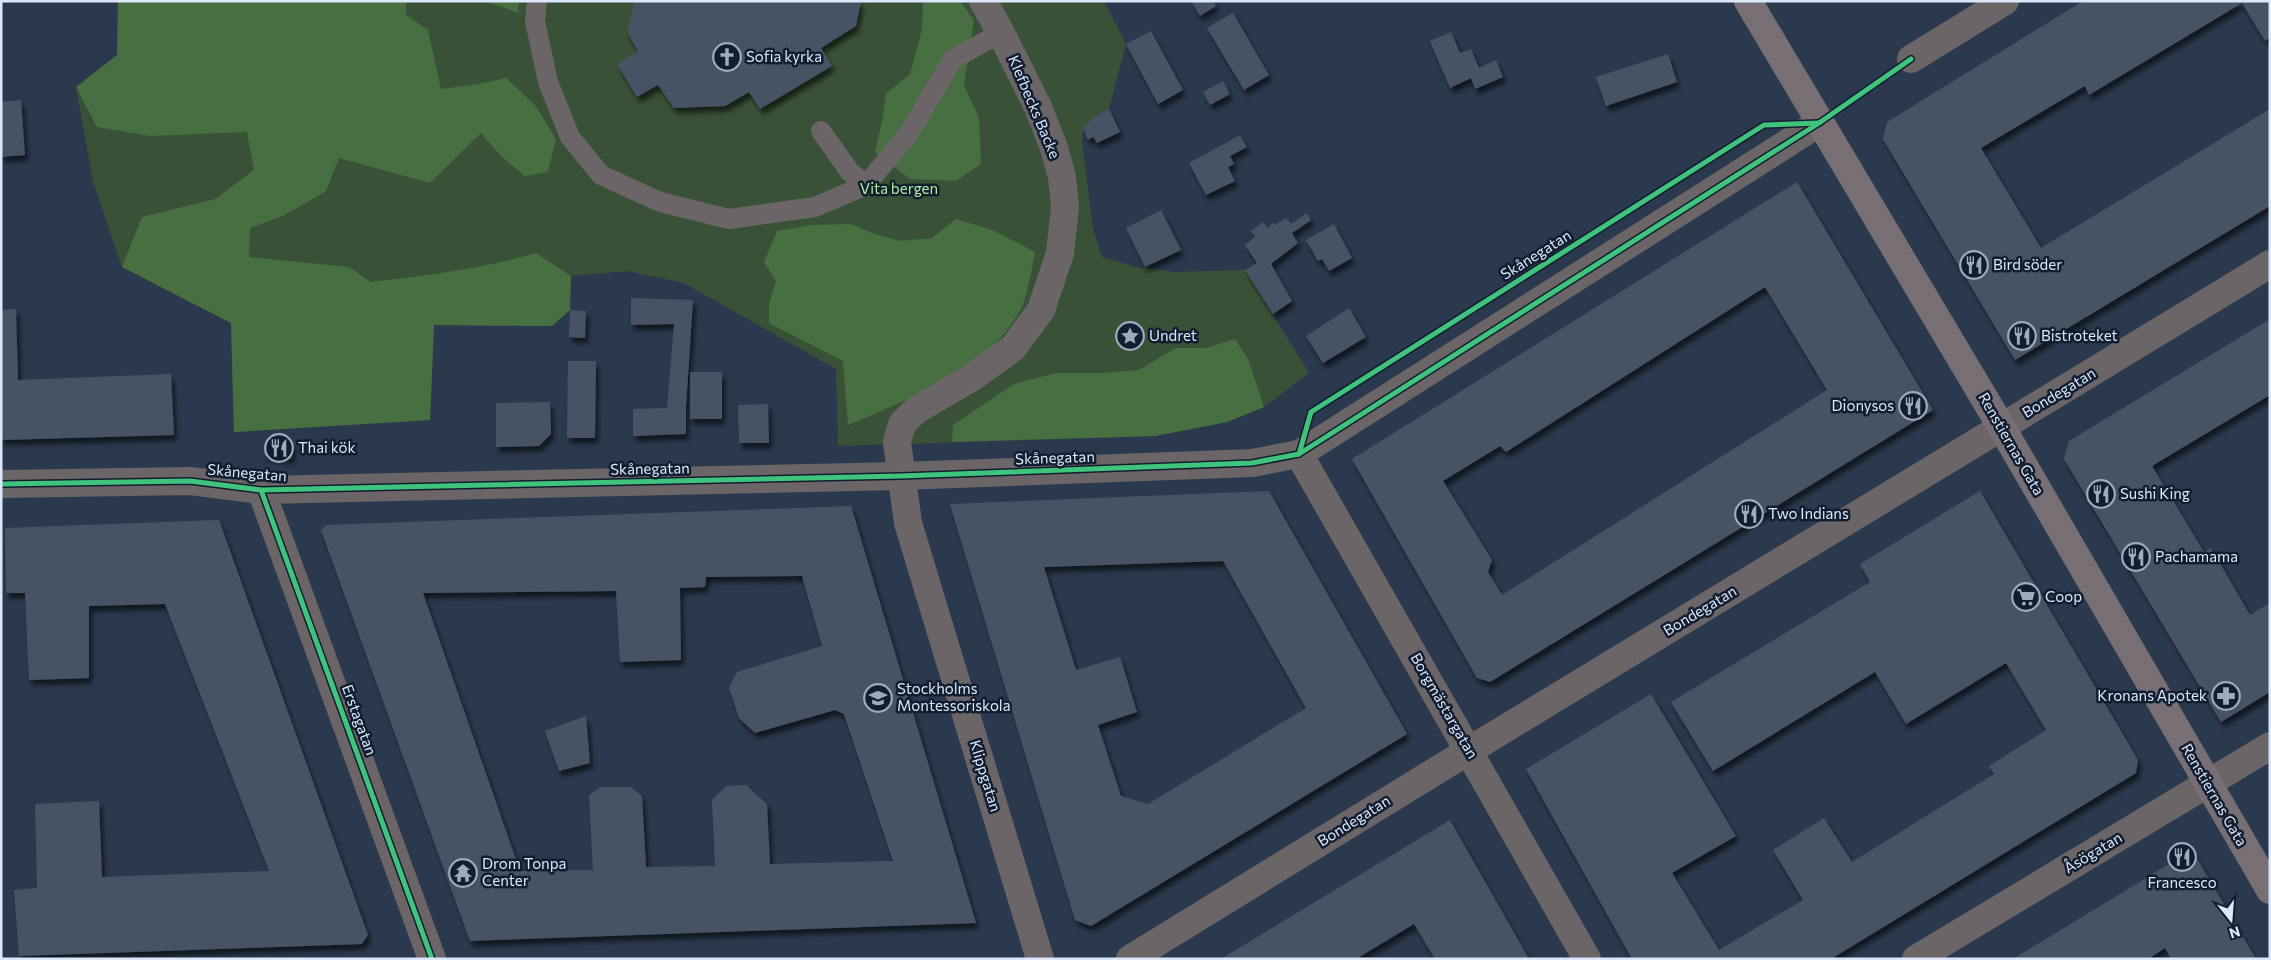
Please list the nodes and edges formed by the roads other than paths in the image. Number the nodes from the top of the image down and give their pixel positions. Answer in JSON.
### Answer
{"nodes":[{"id":1,"x":537,"y":1,"type":"edge"},
{"id":2,"x":983,"y":1,"type":"edge"},
{"id":3,"x":1748,"y":1,"type":"edge"},
{"id":4,"x":2005,"y":1,"type":"edge"},
{"id":5,"x":1002,"y":33,"type":"junction"},
{"id":6,"x":1911,"y":60,"type":"dead end"},
{"id":7,"x":1819,"y":123,"type":"junction"},
{"id":8,"x":821,"y":132,"type":"dead end"},
{"id":9,"x":866,"y":186,"type":"junction"},
{"id":10,"x":2270,"y":264,"type":"edge"},
{"id":11,"x":2002,"y":428,"type":"junction"},
{"id":12,"x":1299,"y":454,"type":"junction"},
{"id":13,"x":901,"y":476,"type":"junction"},
{"id":14,"x":1,"y":484,"type":"edge"},
{"id":15,"x":262,"y":490,"type":"junction"},
{"id":16,"x":2270,"y":746,"type":"edge"},
{"id":17,"x":1470,"y":750,"type":"junction"},
{"id":18,"x":2207,"y":784,"type":"junction"},
{"id":19,"x":2270,"y":890,"type":"edge"},
{"id":20,"x":432,"y":959,"type":"edge"},
{"id":21,"x":1040,"y":959,"type":"edge"},
{"id":22,"x":1130,"y":959,"type":"edge"},
{"id":23,"x":1587,"y":959,"type":"edge"},
{"id":24,"x":1916,"y":959,"type":"edge"}],
"edges":[{"from":1,"to":9,"type":"lane"},
{"from":2,"to":5,"type":"street","name":"Klefbecks Backe"},
{"from":3,"to":7,"type":"street","name":"Renstiernas Gata"},
{"from":4,"to":6,"type":"street"},
{"from":5,"to":9,"type":"lane"},
{"from":5,"to":13,"type":"street","name":"Klefbecks Backe"},
{"from":7,"to":11,"type":"street","name":"Renstiernas Gata"},
{"from":7,"to":12,"type":"street","name":"Skånegatan"},
{"from":8,"to":9,"type":"lane"},
{"from":10,"to":11,"type":"street","name":"Bondegatan"},
{"from":11,"to":17,"type":"street","name":"Bondegatan"},
{"from":11,"to":18,"type":"street","name":"Renstiernas Gata"},
{"from":12,"to":13,"type":"street","name":"Skånegatan"},
{"from":12,"to":17,"type":"street","name":"Borgmästargatan"},
{"from":13,"to":15,"type":"street","name":"Skånegatan"},
{"from":13,"to":21,"type":"street","name":"Klippgatan"},
{"from":14,"to":15,"type":"street","name":"Skånegatan"},
{"from":15,"to":20,"type":"street","name":"Erstagatan"},
{"from":16,"to":18,"type":"street","name":"Åsögatan"},
{"from":17,"to":22,"type":"street","name":"Bondegatan"},
{"from":17,"to":23,"type":"street","name":"Borgmästargatan"},
{"from":18,"to":19,"type":"street","name":"Renstiernas Gata"},
{"from":18,"to":24,"type":"street","name":"Åsögatan"}]}
